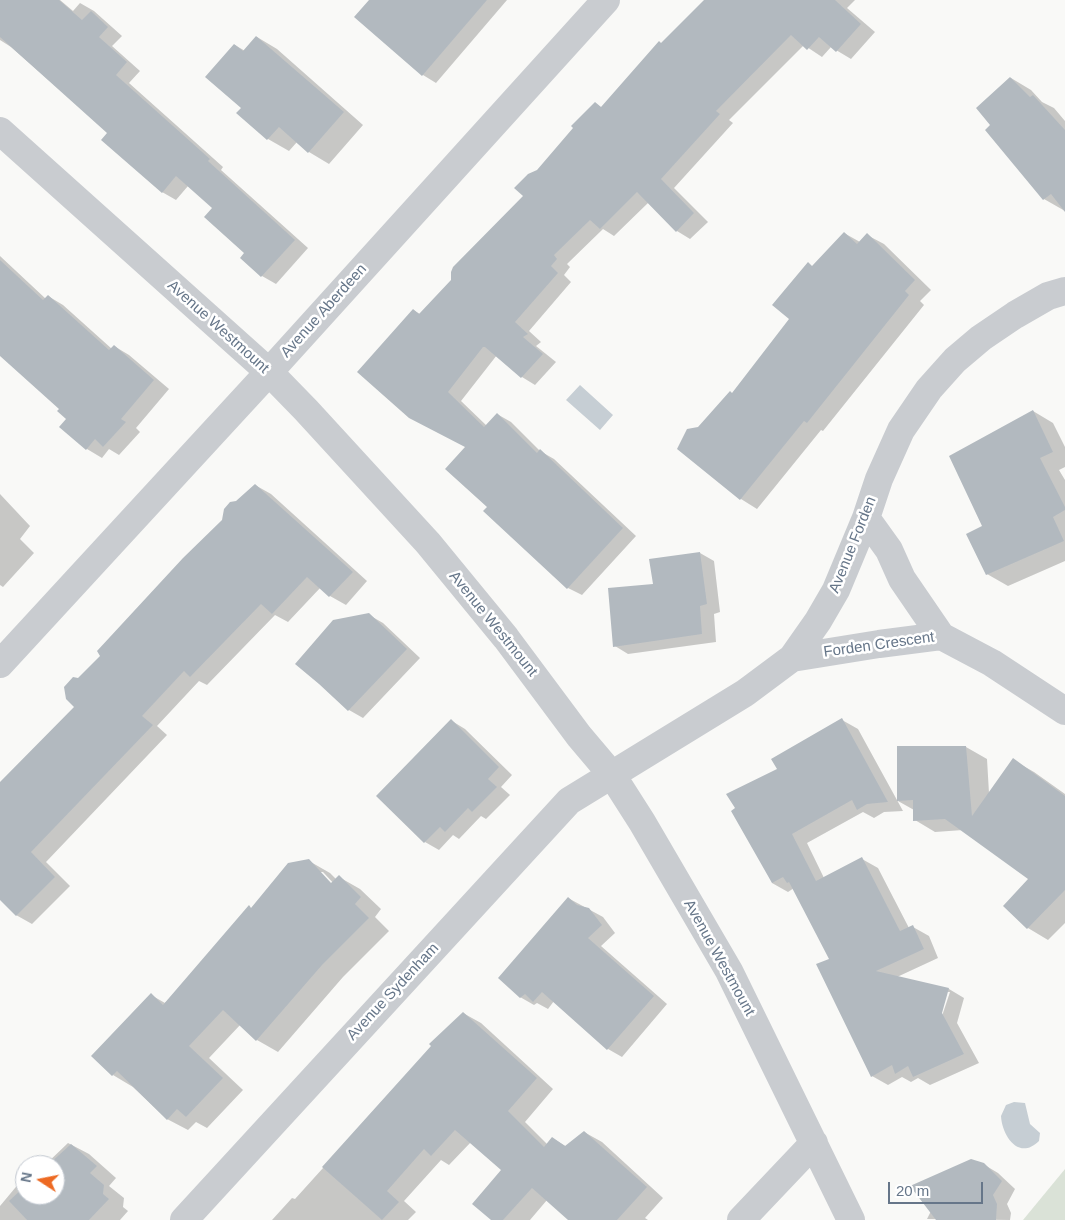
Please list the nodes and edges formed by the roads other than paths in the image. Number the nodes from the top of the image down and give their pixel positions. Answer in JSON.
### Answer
{"nodes":[{"id":1,"x":606,"y":0,"type":"edge"},
{"id":2,"x":0,"y":131,"type":"edge"},
{"id":3,"x":1065,"y":291,"type":"edge"},
{"id":4,"x":269,"y":372,"type":"junction"},
{"id":5,"x":866,"y":518,"type":"junction"},
{"id":6,"x":941,"y":636,"type":"junction"},
{"id":7,"x":792,"y":658,"type":"junction"},
{"id":8,"x":0,"y":664,"type":"edge"},
{"id":9,"x":1065,"y":711,"type":"edge"},
{"id":10,"x":612,"y":775,"type":"junction"},
{"id":11,"x":814,"y":1143,"type":"junction"},
{"id":12,"x":184,"y":1220,"type":"edge"},
{"id":13,"x":741,"y":1220,"type":"edge"},
{"id":14,"x":851,"y":1220,"type":"edge"}],
"edges":[{"from":1,"to":4,"type":"street","name":"Avenue Aberdeen"},
{"from":2,"to":4,"type":"street","name":"Avenue Westmount"},
{"from":3,"to":5,"type":"street","name":"Avenue Forden"},
{"from":4,"to":8,"type":"street","name":"Avenue Aberdeen"},
{"from":4,"to":10,"type":"street","name":"Avenue Westmount"},
{"from":5,"to":6,"type":"street"},
{"from":5,"to":7,"type":"street","name":"Avenue Forden"},
{"from":6,"to":7,"type":"street","name":"Forden Crescent"},
{"from":6,"to":9,"type":"street","name":"Forden Crescent"},
{"from":7,"to":10,"type":"street","name":"Avenue Forden"},
{"from":10,"to":11,"type":"street","name":"Avenue Westmount"},
{"from":10,"to":12,"type":"street","name":"Avenue Sydenham"},
{"from":11,"to":13,"type":"street"},
{"from":11,"to":14,"type":"street","name":"Avenue Westmount"}]}
